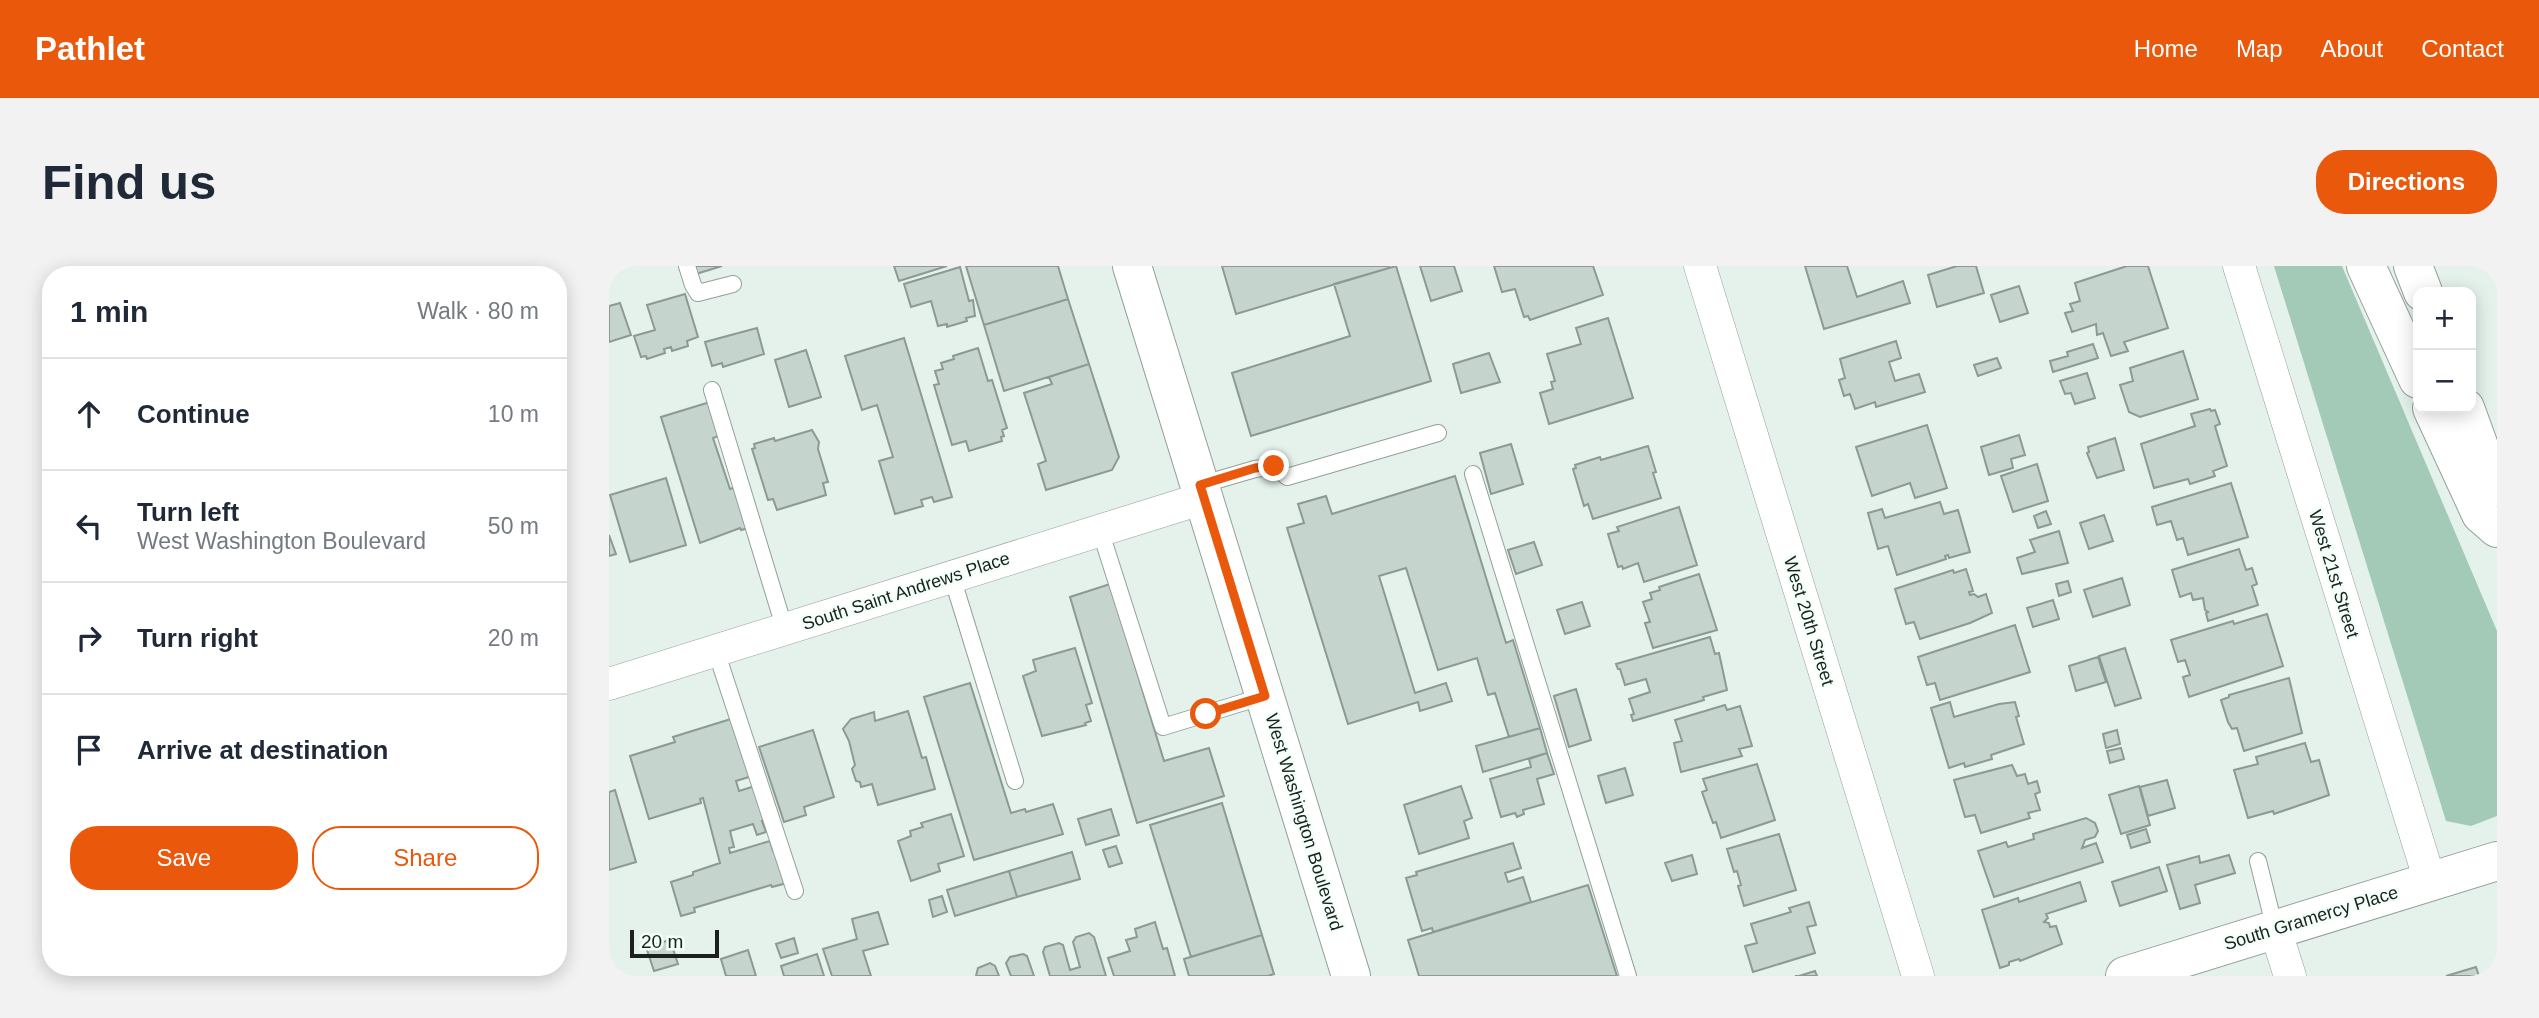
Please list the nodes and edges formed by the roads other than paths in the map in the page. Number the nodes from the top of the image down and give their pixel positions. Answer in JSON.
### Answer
{"nodes":[{"id":1,"x":687,"y":266,"type":"edge"},
{"id":2,"x":1132,"y":266,"type":"edge"},
{"id":3,"x":1700,"y":266,"type":"edge"},
{"id":4,"x":2239,"y":266,"type":"edge"},
{"id":5,"x":2366,"y":266,"type":"edge"},
{"id":6,"x":2413,"y":266,"type":"edge"},
{"id":7,"x":733,"y":284,"type":"dead end"},
{"id":8,"x":2421,"y":287,"type":"edge"},
{"id":9,"x":2413,"y":368,"type":"edge"},
{"id":10,"x":712,"y":390,"type":"dead end"},
{"id":11,"x":2434,"y":413,"type":"edge"},
{"id":12,"x":2467,"y":413,"type":"edge"},
{"id":13,"x":1438,"y":433,"type":"dead end"},
{"id":14,"x":1473,"y":474,"type":"dead end"},
{"id":15,"x":1202,"y":491,"type":"junction"},
{"id":16,"x":2497,"y":496,"type":"edge"},
{"id":17,"x":2497,"y":528,"type":"edge"},
{"id":18,"x":1100,"y":530,"type":"junction"},
{"id":19,"x":951,"y":577,"type":"junction"},
{"id":20,"x":785,"y":630,"type":"junction"},
{"id":21,"x":716,"y":651,"type":"junction"},
{"id":22,"x":609,"y":684,"type":"edge"},
{"id":23,"x":1265,"y":696,"type":"junction"},
{"id":24,"x":1016,"y":781,"type":"dead end"},
{"id":25,"x":2258,"y":861,"type":"dead end"},
{"id":26,"x":2497,"y":861,"type":"edge"},
{"id":27,"x":2430,"y":881,"type":"junction"},
{"id":28,"x":795,"y":891,"type":"dead end"},
{"id":29,"x":2275,"y":929,"type":"junction"},
{"id":30,"x":1351,"y":976,"type":"edge"},
{"id":31,"x":1628,"y":976,"type":"edge"},
{"id":32,"x":1918,"y":976,"type":"edge"},
{"id":33,"x":2125,"y":976,"type":"edge"},
{"id":34,"x":2290,"y":976,"type":"edge"}],
"edges":[{"from":1,"to":7,"type":"lane"},
{"from":2,"to":15,"type":"main road","name":"West Washington Boulevard"},
{"from":3,"to":32,"type":"street","name":"West 20th Street"},
{"from":4,"to":27,"type":"street","name":"West 21st Street"},
{"from":5,"to":9,"type":"main road"},
{"from":6,"to":8,"type":"main road"},
{"from":10,"to":20,"type":"lane"},
{"from":11,"to":17,"type":"main road"},
{"from":12,"to":16,"type":"main road"},
{"from":13,"to":15,"type":"lane"},
{"from":14,"to":31,"type":"lane"},
{"from":15,"to":18,"type":"street","name":"South Saint Andrews Place"},
{"from":15,"to":23,"type":"main road","name":"West Washington Boulevard"},
{"from":18,"to":19,"type":"street","name":"South Saint Andrews Place"},
{"from":18,"to":23,"type":"lane"},
{"from":19,"to":20,"type":"street","name":"South Saint Andrews Place"},
{"from":19,"to":24,"type":"lane"},
{"from":20,"to":21,"type":"street","name":"South Saint Andrews Place"},
{"from":21,"to":22,"type":"street","name":"South Saint Andrews Place"},
{"from":21,"to":28,"type":"lane"},
{"from":23,"to":30,"type":"main road","name":"West Washington Boulevard"},
{"from":25,"to":29,"type":"lane"},
{"from":26,"to":27,"type":"main road","name":"South Gramercy Place"},
{"from":27,"to":29,"type":"main road","name":"South Gramercy Place"},
{"from":29,"to":33,"type":"main road","name":"South Gramercy Place"},
{"from":29,"to":34,"type":"street"}]}
